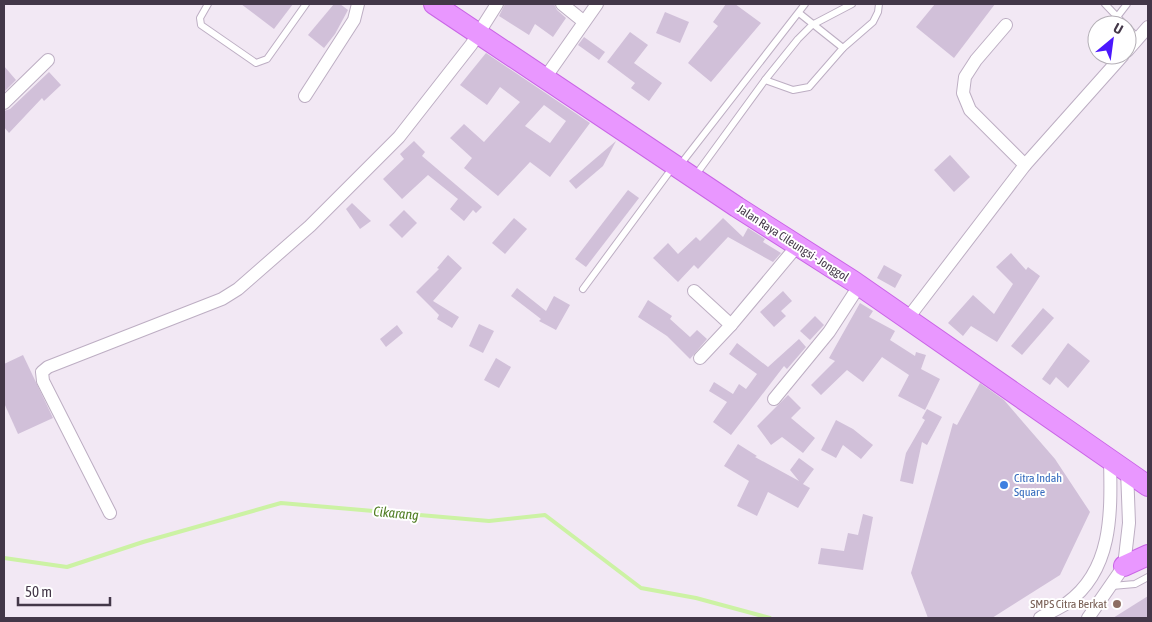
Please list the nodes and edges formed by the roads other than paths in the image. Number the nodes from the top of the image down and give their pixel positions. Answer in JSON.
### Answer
{"nodes":[{"id":1,"x":208,"y":4,"type":"edge"},
{"id":2,"x":306,"y":4,"type":"edge"},
{"id":3,"x":358,"y":4,"type":"edge"},
{"id":4,"x":434,"y":4,"type":"edge"},
{"id":5,"x":498,"y":4,"type":"edge"},
{"id":6,"x":562,"y":4,"type":"edge"},
{"id":7,"x":597,"y":4,"type":"edge"},
{"id":8,"x":805,"y":4,"type":"edge"},
{"id":9,"x":852,"y":4,"type":"edge"},
{"id":10,"x":879,"y":4,"type":"edge"},
{"id":11,"x":1105,"y":4,"type":"edge"},
{"id":12,"x":1127,"y":4,"type":"edge"},
{"id":13,"x":799,"y":13,"type":"junction"},
{"id":14,"x":1115,"y":15,"type":"edge"},
{"id":15,"x":1119,"y":15,"type":"edge"},
{"id":16,"x":583,"y":22,"type":"junction"},
{"id":17,"x":812,"y":25,"type":"junction"},
{"id":18,"x":1006,"y":25,"type":"dead end"},
{"id":19,"x":1148,"y":27,"type":"edge"},
{"id":20,"x":478,"y":34,"type":"junction"},
{"id":21,"x":1138,"y":38,"type":"edge"},
{"id":22,"x":843,"y":48,"type":"junction"},
{"id":23,"x":48,"y":60,"type":"dead end"},
{"id":24,"x":1114,"y":65,"type":"edge"},
{"id":25,"x":545,"y":78,"type":"junction"},
{"id":26,"x":765,"y":80,"type":"junction"},
{"id":27,"x":305,"y":96,"type":"dead end"},
{"id":28,"x":4,"y":103,"type":"edge"},
{"id":29,"x":1025,"y":166,"type":"junction"},
{"id":30,"x":683,"y":169,"type":"junction"},
{"id":31,"x":797,"y":246,"type":"junction"},
{"id":32,"x":859,"y":286,"type":"junction"},
{"id":33,"x":583,"y":290,"type":"dead end"},
{"id":34,"x":694,"y":291,"type":"dead end"},
{"id":35,"x":908,"y":318,"type":"junction"},
{"id":36,"x":731,"y":326,"type":"junction"},
{"id":37,"x":700,"y":358,"type":"dead end"},
{"id":38,"x":774,"y":399,"type":"dead end"},
{"id":39,"x":1110,"y":458,"type":"junction"},
{"id":40,"x":1127,"y":470,"type":"junction"},
{"id":41,"x":1148,"y":486,"type":"edge"},
{"id":42,"x":110,"y":513,"type":"dead end"},
{"id":43,"x":1148,"y":555,"type":"edge"},
{"id":44,"x":1124,"y":566,"type":"junction"},
{"id":45,"x":1148,"y":577,"type":"edge"},
{"id":46,"x":1112,"y":586,"type":"junction"},
{"id":47,"x":1040,"y":618,"type":"edge"},
{"id":48,"x":1088,"y":618,"type":"edge"}],
"edges":[{"from":1,"to":2,"type":"lane"},
{"from":3,"to":27,"type":"street"},
{"from":4,"to":20,"type":"main road","name":"Jalan Raya Cileungsi - Jonggol"},
{"from":5,"to":20,"type":"street"},
{"from":6,"to":16,"type":"street"},
{"from":7,"to":16,"type":"street"},
{"from":8,"to":13,"type":"lane"},
{"from":9,"to":17,"type":"lane"},
{"from":10,"to":22,"type":"lane"},
{"from":11,"to":14,"type":"lane"},
{"from":12,"to":15,"type":"lane"},
{"from":13,"to":17,"type":"lane"},
{"from":13,"to":30,"type":"lane"},
{"from":16,"to":25,"type":"street"},
{"from":17,"to":22,"type":"lane"},
{"from":17,"to":26,"type":"lane"},
{"from":18,"to":29,"type":"street"},
{"from":19,"to":21,"type":"street"},
{"from":20,"to":25,"type":"main road","name":"Jalan Raya Cileungsi - Jonggol"},
{"from":20,"to":42,"type":"street"},
{"from":22,"to":26,"type":"lane"},
{"from":23,"to":28,"type":"street"},
{"from":24,"to":29,"type":"street"},
{"from":25,"to":30,"type":"main road","name":"Jalan Raya Cileungsi - Jonggol"},
{"from":26,"to":30,"type":"lane"},
{"from":29,"to":35,"type":"street"},
{"from":30,"to":31,"type":"main road","name":"Jalan Raya Cileungsi - Jonggol"},
{"from":30,"to":33,"type":"lane"},
{"from":31,"to":32,"type":"main road","name":"Jalan Raya Cileungsi - Jonggol"},
{"from":31,"to":36,"type":"street"},
{"from":32,"to":35,"type":"main road","name":"Jalan Raya Cileungsi - Jonggol"},
{"from":32,"to":38,"type":"street"},
{"from":34,"to":36,"type":"street"},
{"from":35,"to":39,"type":"main road","name":"Jalan Raya Cileungsi - Jonggol"},
{"from":36,"to":37,"type":"street"},
{"from":39,"to":40,"type":"main road","name":"Jalan Raya Cileungsi - Jonggol"},
{"from":39,"to":47,"type":"street"},
{"from":40,"to":41,"type":"main road","name":"Jalan Raya Cileungsi - Jonggol"},
{"from":40,"to":44,"type":"street"},
{"from":43,"to":44,"type":"main road"},
{"from":44,"to":46,"type":"street"},
{"from":45,"to":46,"type":"lane"},
{"from":46,"to":48,"type":"street"}]}
